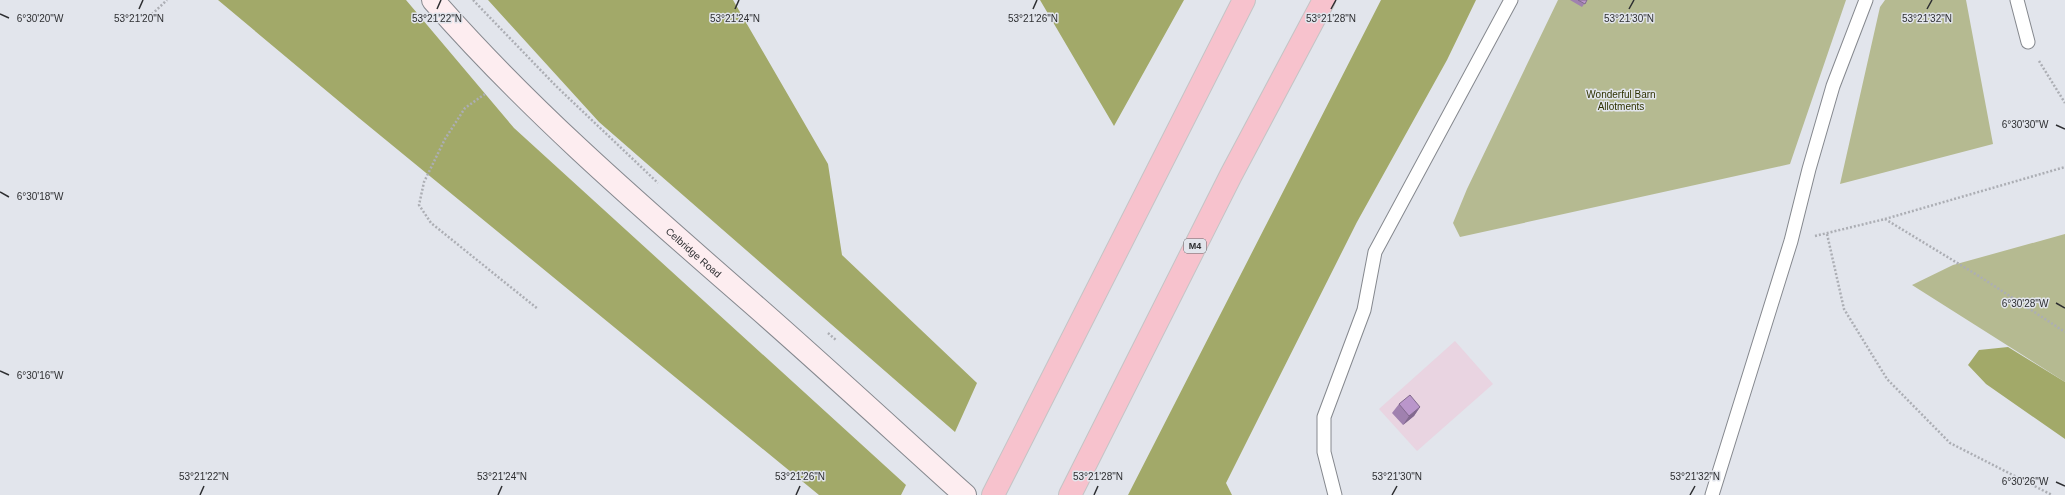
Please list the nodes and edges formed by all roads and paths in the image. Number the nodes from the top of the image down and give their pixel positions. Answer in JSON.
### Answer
{"nodes":[{"id":1,"x":167,"y":0,"type":"edge"},
{"id":2,"x":433,"y":0,"type":"edge"},
{"id":3,"x":473,"y":0,"type":"edge"},
{"id":4,"x":1244,"y":0,"type":"edge"},
{"id":5,"x":1324,"y":0,"type":"edge"},
{"id":6,"x":1511,"y":0,"type":"edge"},
{"id":7,"x":1866,"y":0,"type":"edge"},
{"id":8,"x":2017,"y":0,"type":"edge"},
{"id":9,"x":149,"y":17,"type":"dead end"},
{"id":10,"x":2028,"y":42,"type":"joint"},
{"id":11,"x":505,"y":79,"type":"junction"},
{"id":12,"x":2065,"y":103,"type":"edge"},
{"id":13,"x":2065,"y":167,"type":"edge"},
{"id":14,"x":661,"y":186,"type":"dead end"},
{"id":15,"x":1885,"y":219,"type":"junction"},
{"id":16,"x":1827,"y":234,"type":"junction"},
{"id":17,"x":1791,"y":241,"type":"junction"},
{"id":18,"x":538,"y":309,"type":"dead end"},
{"id":19,"x":827,"y":332,"type":"dead end"},
{"id":20,"x":2065,"y":332,"type":"edge"},
{"id":21,"x":838,"y":342,"type":"dead end"},
{"id":22,"x":965,"y":495,"type":"edge"},
{"id":23,"x":993,"y":495,"type":"edge"},
{"id":24,"x":1070,"y":495,"type":"edge"},
{"id":25,"x":1334,"y":495,"type":"edge"},
{"id":26,"x":1712,"y":495,"type":"edge"},
{"id":27,"x":2052,"y":495,"type":"edge"}],
"edges":[{"from":1,"to":9,"type":"path"},
{"from":2,"to":11,"type":"main road","name":"Celbridge Road"},
{"from":3,"to":14,"type":"path"},
{"from":4,"to":23,"type":"highway"},
{"from":5,"to":24,"type":"highway","number":"M4"},
{"from":6,"to":25,"type":"lane"},
{"from":7,"to":17,"type":"lane"},
{"from":8,"to":10,"type":"lane"},
{"from":10,"to":12,"type":"path"},
{"from":11,"to":18,"type":"path"},
{"from":11,"to":22,"type":"main road","name":"Celbridge Road"},
{"from":13,"to":15,"type":"path"},
{"from":15,"to":16,"type":"path"},
{"from":15,"to":20,"type":"path"},
{"from":16,"to":17,"type":"path"},
{"from":16,"to":27,"type":"path"},
{"from":17,"to":26,"type":"lane"},
{"from":19,"to":21,"type":"path"}]}
